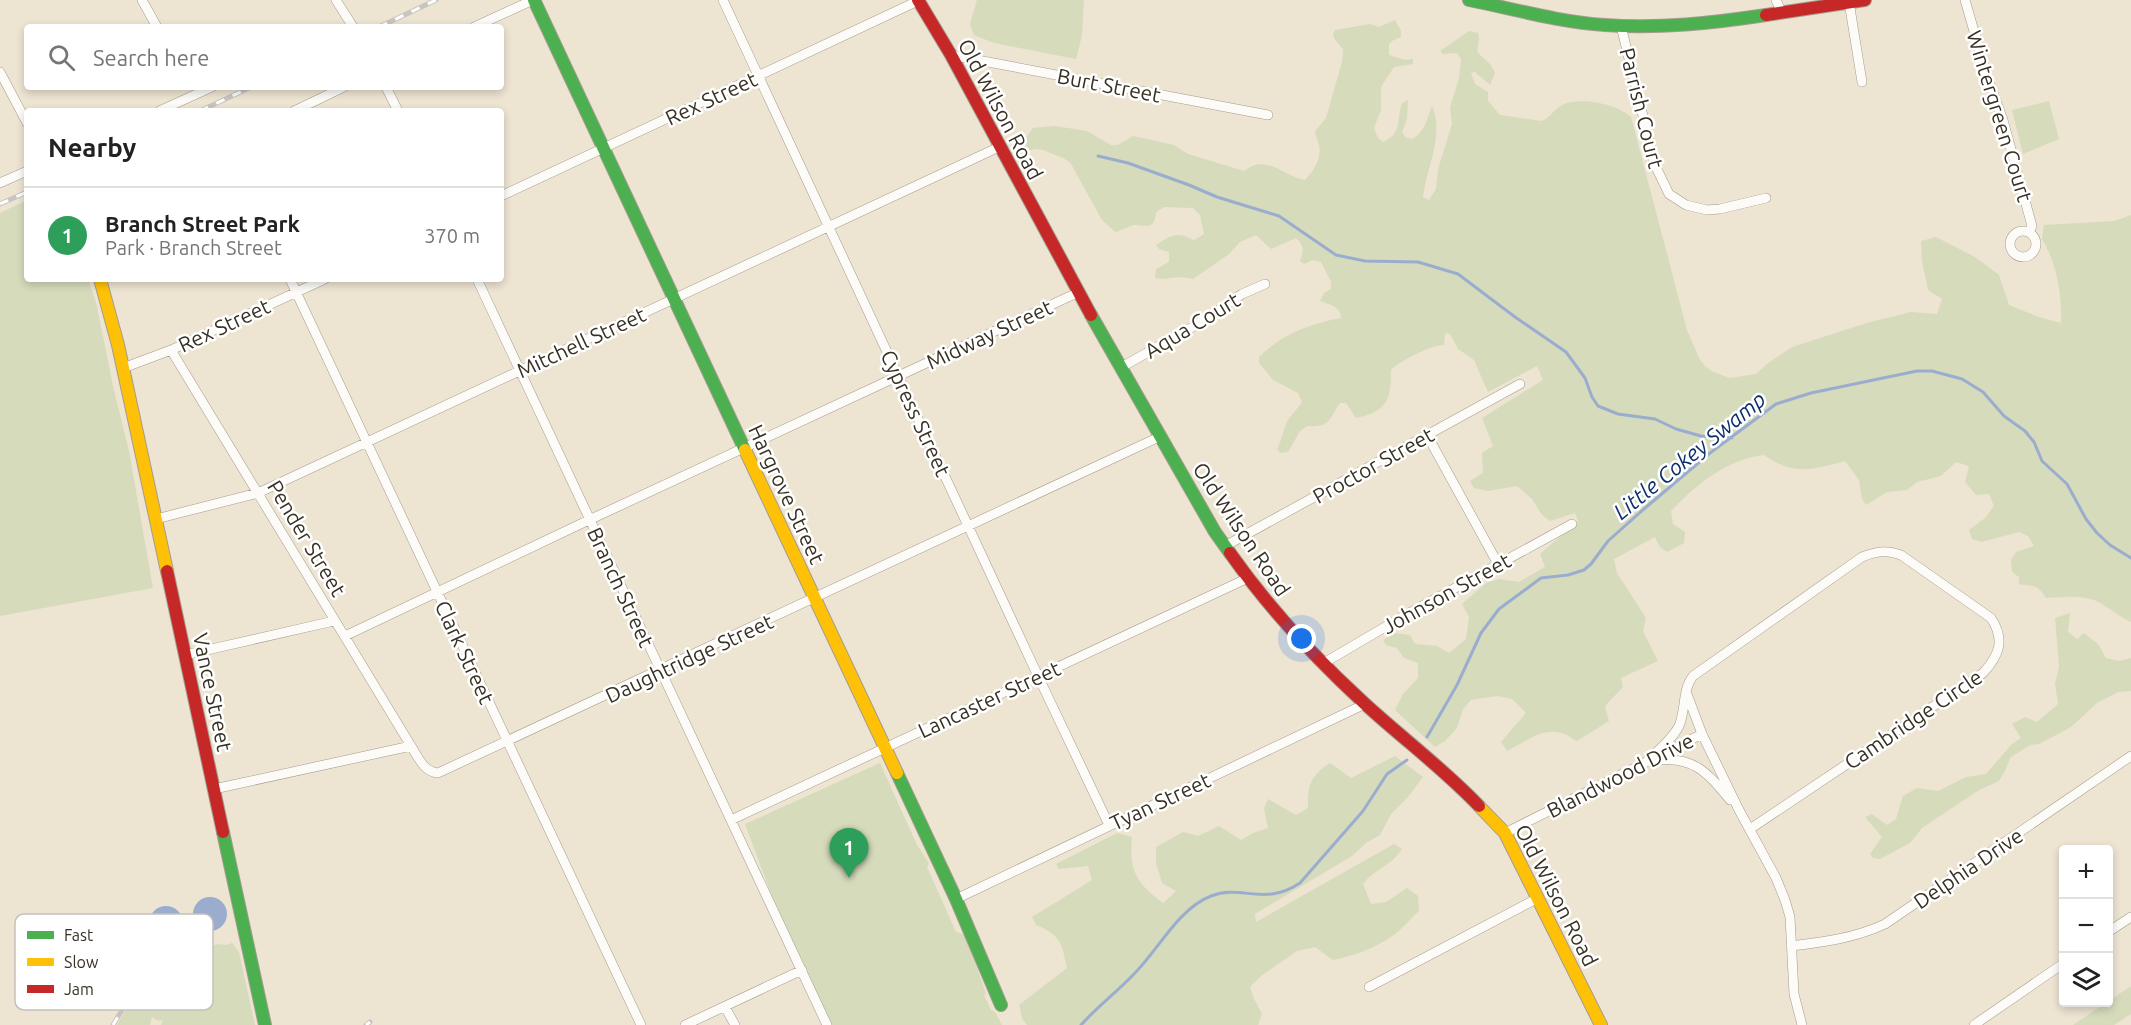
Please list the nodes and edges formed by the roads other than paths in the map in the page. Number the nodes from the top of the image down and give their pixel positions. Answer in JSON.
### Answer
{"nodes":[{"id":1,"x":142,"y":0,"type":"edge"},
{"id":2,"x":336,"y":0,"type":"edge"},
{"id":3,"x":534,"y":0,"type":"edge"},
{"id":4,"x":723,"y":0,"type":"edge"},
{"id":5,"x":919,"y":0,"type":"edge"},
{"id":6,"x":1469,"y":0,"type":"edge"},
{"id":7,"x":1776,"y":0,"type":"edge"},
{"id":8,"x":1865,"y":0,"type":"edge"},
{"id":9,"x":1965,"y":0,"type":"edge"},
{"id":10,"x":1849,"y":2,"type":"junction"},
{"id":11,"x":1782,"y":13,"type":"junction"},
{"id":12,"x":156,"y":24,"type":"edge"},
{"id":13,"x":352,"y":24,"type":"edge"},
{"id":14,"x":481,"y":24,"type":"edge"},
{"id":15,"x":1621,"y":26,"type":"junction"},
{"id":16,"x":951,"y":55,"type":"junction"},
{"id":17,"x":0,"y":72,"type":"edge"},
{"id":18,"x":758,"y":76,"type":"junction"},
{"id":19,"x":1862,"y":82,"type":"dead end"},
{"id":20,"x":338,"y":90,"type":"edge"},
{"id":21,"x":388,"y":90,"type":"edge"},
{"id":22,"x":194,"y":91,"type":"edge"},
{"id":23,"x":164,"y":108,"type":"edge"},
{"id":24,"x":300,"y":108,"type":"edge"},
{"id":25,"x":396,"y":108,"type":"edge"},
{"id":26,"x":1268,"y":115,"type":"dead end"},
{"id":27,"x":24,"y":117,"type":"edge"},
{"id":28,"x":999,"y":147,"type":"junction"},
{"id":29,"x":603,"y":149,"type":"junction"},
{"id":30,"x":24,"y":172,"type":"edge"},
{"id":31,"x":0,"y":183,"type":"edge"},
{"id":32,"x":504,"y":195,"type":"edge"},
{"id":33,"x":1766,"y":198,"type":"dead end"},
{"id":34,"x":828,"y":226,"type":"junction"},
{"id":35,"x":2029,"y":232,"type":"dead end"},
{"id":36,"x":101,"y":282,"type":"edge"},
{"id":37,"x":291,"y":282,"type":"edge"},
{"id":38,"x":318,"y":282,"type":"edge"},
{"id":39,"x":478,"y":282,"type":"edge"},
{"id":40,"x":1265,"y":284,"type":"dead end"},
{"id":41,"x":296,"y":292,"type":"junction"},
{"id":42,"x":1079,"y":292,"type":"junction"},
{"id":43,"x":675,"y":299,"type":"junction"},
{"id":44,"x":171,"y":350,"type":"junction"},
{"id":45,"x":123,"y":368,"type":"junction"},
{"id":46,"x":1120,"y":368,"type":"junction"},
{"id":47,"x":520,"y":370,"type":"junction"},
{"id":48,"x":898,"y":375,"type":"junction"},
{"id":49,"x":1520,"y":384,"type":"dead end"},
{"id":50,"x":1427,"y":435,"type":"junction"},
{"id":51,"x":1159,"y":437,"type":"junction"},
{"id":52,"x":365,"y":443,"type":"junction"},
{"id":53,"x":744,"y":449,"type":"junction"},
{"id":54,"x":258,"y":493,"type":"junction"},
{"id":55,"x":156,"y":519,"type":"junction"},
{"id":56,"x":589,"y":520,"type":"junction"},
{"id":57,"x":1572,"y":524,"type":"dead end"},
{"id":58,"x":969,"y":527,"type":"junction"},
{"id":59,"x":1225,"y":546,"type":"junction"},
{"id":60,"x":1498,"y":564,"type":"junction"},
{"id":61,"x":1248,"y":578,"type":"junction"},
{"id":62,"x":437,"y":593,"type":"junction"},
{"id":63,"x":814,"y":599,"type":"junction"},
{"id":64,"x":334,"y":621,"type":"junction"},
{"id":65,"x":345,"y":636,"type":"junction"},
{"id":66,"x":185,"y":655,"type":"junction"},
{"id":67,"x":1322,"y":664,"type":"junction"},
{"id":68,"x":660,"y":671,"type":"junction"},
{"id":69,"x":1038,"y":676,"type":"junction"},
{"id":70,"x":1686,"y":691,"type":"junction"},
{"id":71,"x":1365,"y":704,"type":"junction"},
{"id":72,"x":1702,"y":734,"type":"junction"},
{"id":73,"x":507,"y":742,"type":"junction"},
{"id":74,"x":411,"y":746,"type":"junction"},
{"id":75,"x":884,"y":748,"type":"junction"},
{"id":76,"x":2131,"y":756,"type":"edge"},
{"id":77,"x":1646,"y":762,"type":"junction"},
{"id":78,"x":214,"y":789,"type":"junction"},
{"id":79,"x":1739,"y":810,"type":"junction"},
{"id":80,"x":731,"y":820,"type":"junction"},
{"id":81,"x":1109,"y":825,"type":"junction"},
{"id":82,"x":1750,"y":829,"type":"junction"},
{"id":83,"x":1505,"y":833,"type":"junction"},
{"id":84,"x":1538,"y":898,"type":"junction"},
{"id":85,"x":956,"y":899,"type":"junction"},
{"id":86,"x":2131,"y":917,"type":"edge"},
{"id":87,"x":2113,"y":929,"type":"edge"},
{"id":88,"x":1791,"y":946,"type":"junction"},
{"id":89,"x":2059,"y":966,"type":"edge"},
{"id":90,"x":802,"y":970,"type":"junction"},
{"id":91,"x":1369,"y":987,"type":"dead end"},
{"id":92,"x":1001,"y":1005,"type":"dead end"},
{"id":93,"x":725,"y":1007,"type":"junction"},
{"id":94,"x":265,"y":1025,"type":"edge"},
{"id":95,"x":641,"y":1025,"type":"edge"},
{"id":96,"x":685,"y":1025,"type":"edge"},
{"id":97,"x":735,"y":1025,"type":"edge"},
{"id":98,"x":827,"y":1025,"type":"edge"},
{"id":99,"x":1601,"y":1025,"type":"edge"},
{"id":100,"x":1802,"y":1025,"type":"edge"},
{"id":101,"x":1974,"y":1025,"type":"edge"}],
"edges":[{"from":1,"to":12,"type":"street"},
{"from":2,"to":13,"type":"street"},
{"from":3,"to":14,"type":"street"},
{"from":3,"to":29,"type":"street","name":"Hargrove Street"},
{"from":4,"to":18,"type":"street","name":"Cypress Street"},
{"from":5,"to":16,"type":"street","name":"Old Wilson Road"},
{"from":5,"to":18,"type":"street","name":"Rex Street"},
{"from":6,"to":15,"type":"street"},
{"from":7,"to":11,"type":"street"},
{"from":8,"to":10,"type":"street"},
{"from":9,"to":35,"type":"street","name":"Wintergreen Court"},
{"from":10,"to":11,"type":"street"},
{"from":10,"to":19,"type":"street"},
{"from":11,"to":15,"type":"street"},
{"from":15,"to":33,"type":"street","name":"Parrish Court"},
{"from":16,"to":26,"type":"street","name":"Burt Street"},
{"from":16,"to":28,"type":"street","name":"Old Wilson Road"},
{"from":17,"to":27,"type":"street"},
{"from":18,"to":29,"type":"street","name":"Rex Street"},
{"from":18,"to":34,"type":"street","name":"Cypress Street"},
{"from":20,"to":24,"type":"street"},
{"from":21,"to":25,"type":"street"},
{"from":22,"to":23,"type":"street"},
{"from":28,"to":34,"type":"street","name":"Mitchell Street"},
{"from":28,"to":42,"type":"street","name":"Old Wilson Road"},
{"from":29,"to":32,"type":"street","name":"Rex Street"},
{"from":29,"to":43,"type":"street","name":"Hargrove Street"},
{"from":30,"to":31,"type":"street"},
{"from":34,"to":43,"type":"street","name":"Mitchell Street"},
{"from":34,"to":48,"type":"street","name":"Cypress Street"},
{"from":36,"to":45,"type":"street"},
{"from":37,"to":41,"type":"street","name":"Clark Street"},
{"from":38,"to":41,"type":"street","name":"Rex Street"},
{"from":39,"to":47,"type":"street","name":"Branch Street"},
{"from":40,"to":46,"type":"street","name":"Aqua Court"},
{"from":41,"to":44,"type":"street","name":"Rex Street"},
{"from":41,"to":52,"type":"street","name":"Clark Street"},
{"from":42,"to":46,"type":"street","name":"Old Wilson Road"},
{"from":42,"to":48,"type":"street","name":"Midway Street"},
{"from":43,"to":47,"type":"street","name":"Mitchell Street"},
{"from":43,"to":53,"type":"street","name":"Hargrove Street"},
{"from":44,"to":45,"type":"street","name":"Rex Street"},
{"from":44,"to":54,"type":"street","name":"Pender Street"},
{"from":45,"to":55,"type":"street","name":"Vance Street"},
{"from":46,"to":51,"type":"street","name":"Old Wilson Road"},
{"from":47,"to":52,"type":"street","name":"Mitchell Street"},
{"from":47,"to":56,"type":"street","name":"Branch Street"},
{"from":48,"to":53,"type":"street","name":"Midway Street"},
{"from":48,"to":58,"type":"street","name":"Cypress Street"},
{"from":49,"to":50,"type":"street","name":"Proctor Street"},
{"from":50,"to":59,"type":"street","name":"Proctor Street"},
{"from":50,"to":60,"type":"street"},
{"from":51,"to":58,"type":"street","name":"Daughtridge Street"},
{"from":51,"to":59,"type":"street","name":"Old Wilson Road"},
{"from":52,"to":54,"type":"street","name":"Mitchell Street"},
{"from":52,"to":62,"type":"street","name":"Clark Street"},
{"from":53,"to":56,"type":"street","name":"Midway Street"},
{"from":53,"to":63,"type":"street","name":"Hargrove Street"},
{"from":54,"to":55,"type":"street","name":"Mitchell Street"},
{"from":54,"to":64,"type":"street","name":"Pender Street"},
{"from":55,"to":66,"type":"street","name":"Vance Street"},
{"from":56,"to":62,"type":"street","name":"Midway Street"},
{"from":56,"to":68,"type":"street","name":"Branch Street"},
{"from":57,"to":60,"type":"street","name":"Johnson Street"},
{"from":58,"to":63,"type":"street","name":"Daughtridge Street"},
{"from":58,"to":69,"type":"street","name":"Cypress Street"},
{"from":59,"to":61,"type":"street","name":"Old Wilson Road"},
{"from":60,"to":67,"type":"street","name":"Johnson Street"},
{"from":61,"to":67,"type":"street","name":"Old Wilson Road"},
{"from":61,"to":69,"type":"street","name":"Lancaster Street"},
{"from":62,"to":65,"type":"street","name":"Midway Street"},
{"from":62,"to":73,"type":"street","name":"Clark Street"},
{"from":63,"to":68,"type":"street","name":"Daughtridge Street"},
{"from":63,"to":75,"type":"street","name":"Hargrove Street"},
{"from":64,"to":65,"type":"street","name":"Pender Street"},
{"from":64,"to":66,"type":"street"},
{"from":65,"to":74,"type":"street","name":"Pender Street"},
{"from":66,"to":78,"type":"street","name":"Vance Street"},
{"from":67,"to":71,"type":"street","name":"Old Wilson Road"},
{"from":68,"to":73,"type":"street","name":"Daughtridge Street"},
{"from":68,"to":80,"type":"street","name":"Branch Street"},
{"from":69,"to":75,"type":"street","name":"Lancaster Street"},
{"from":69,"to":81,"type":"street","name":"Cypress Street"},
{"from":70,"to":72,"type":"street"},
{"from":70,"to":77,"type":"street"},
{"from":70,"to":82,"type":"street","name":"Cambridge Circle"},
{"from":71,"to":81,"type":"street","name":"Tyan Street"},
{"from":71,"to":83,"type":"street","name":"Old Wilson Road"},
{"from":72,"to":77,"type":"street","name":"Blandwood Drive"},
{"from":72,"to":79,"type":"street"},
{"from":73,"to":74,"type":"street","name":"Daughtridge Street"},
{"from":73,"to":95,"type":"street","name":"Clark Street"},
{"from":74,"to":78,"type":"street"},
{"from":75,"to":80,"type":"street","name":"Lancaster Street"},
{"from":75,"to":85,"type":"street","name":"Hargrove Street"},
{"from":76,"to":88,"type":"street","name":"Delphia Drive"},
{"from":77,"to":79,"type":"street"},
{"from":77,"to":83,"type":"street","name":"Blandwood Drive"},
{"from":78,"to":94,"type":"street","name":"Vance Street"},
{"from":79,"to":82,"type":"street"},
{"from":80,"to":90,"type":"street","name":"Branch Street"},
{"from":81,"to":85,"type":"street","name":"Tyan Street"},
{"from":82,"to":88,"type":"street"},
{"from":83,"to":84,"type":"street","name":"Old Wilson Road"},
{"from":84,"to":91,"type":"street"},
{"from":84,"to":99,"type":"street","name":"Old Wilson Road"},
{"from":85,"to":92,"type":"street","name":"Hargrove Street"},
{"from":86,"to":87,"type":"street"},
{"from":88,"to":100,"type":"street"},
{"from":89,"to":101,"type":"street"},
{"from":90,"to":93,"type":"street"},
{"from":90,"to":98,"type":"street","name":"Branch Street"},
{"from":93,"to":96,"type":"street"},
{"from":93,"to":97,"type":"street"}]}
